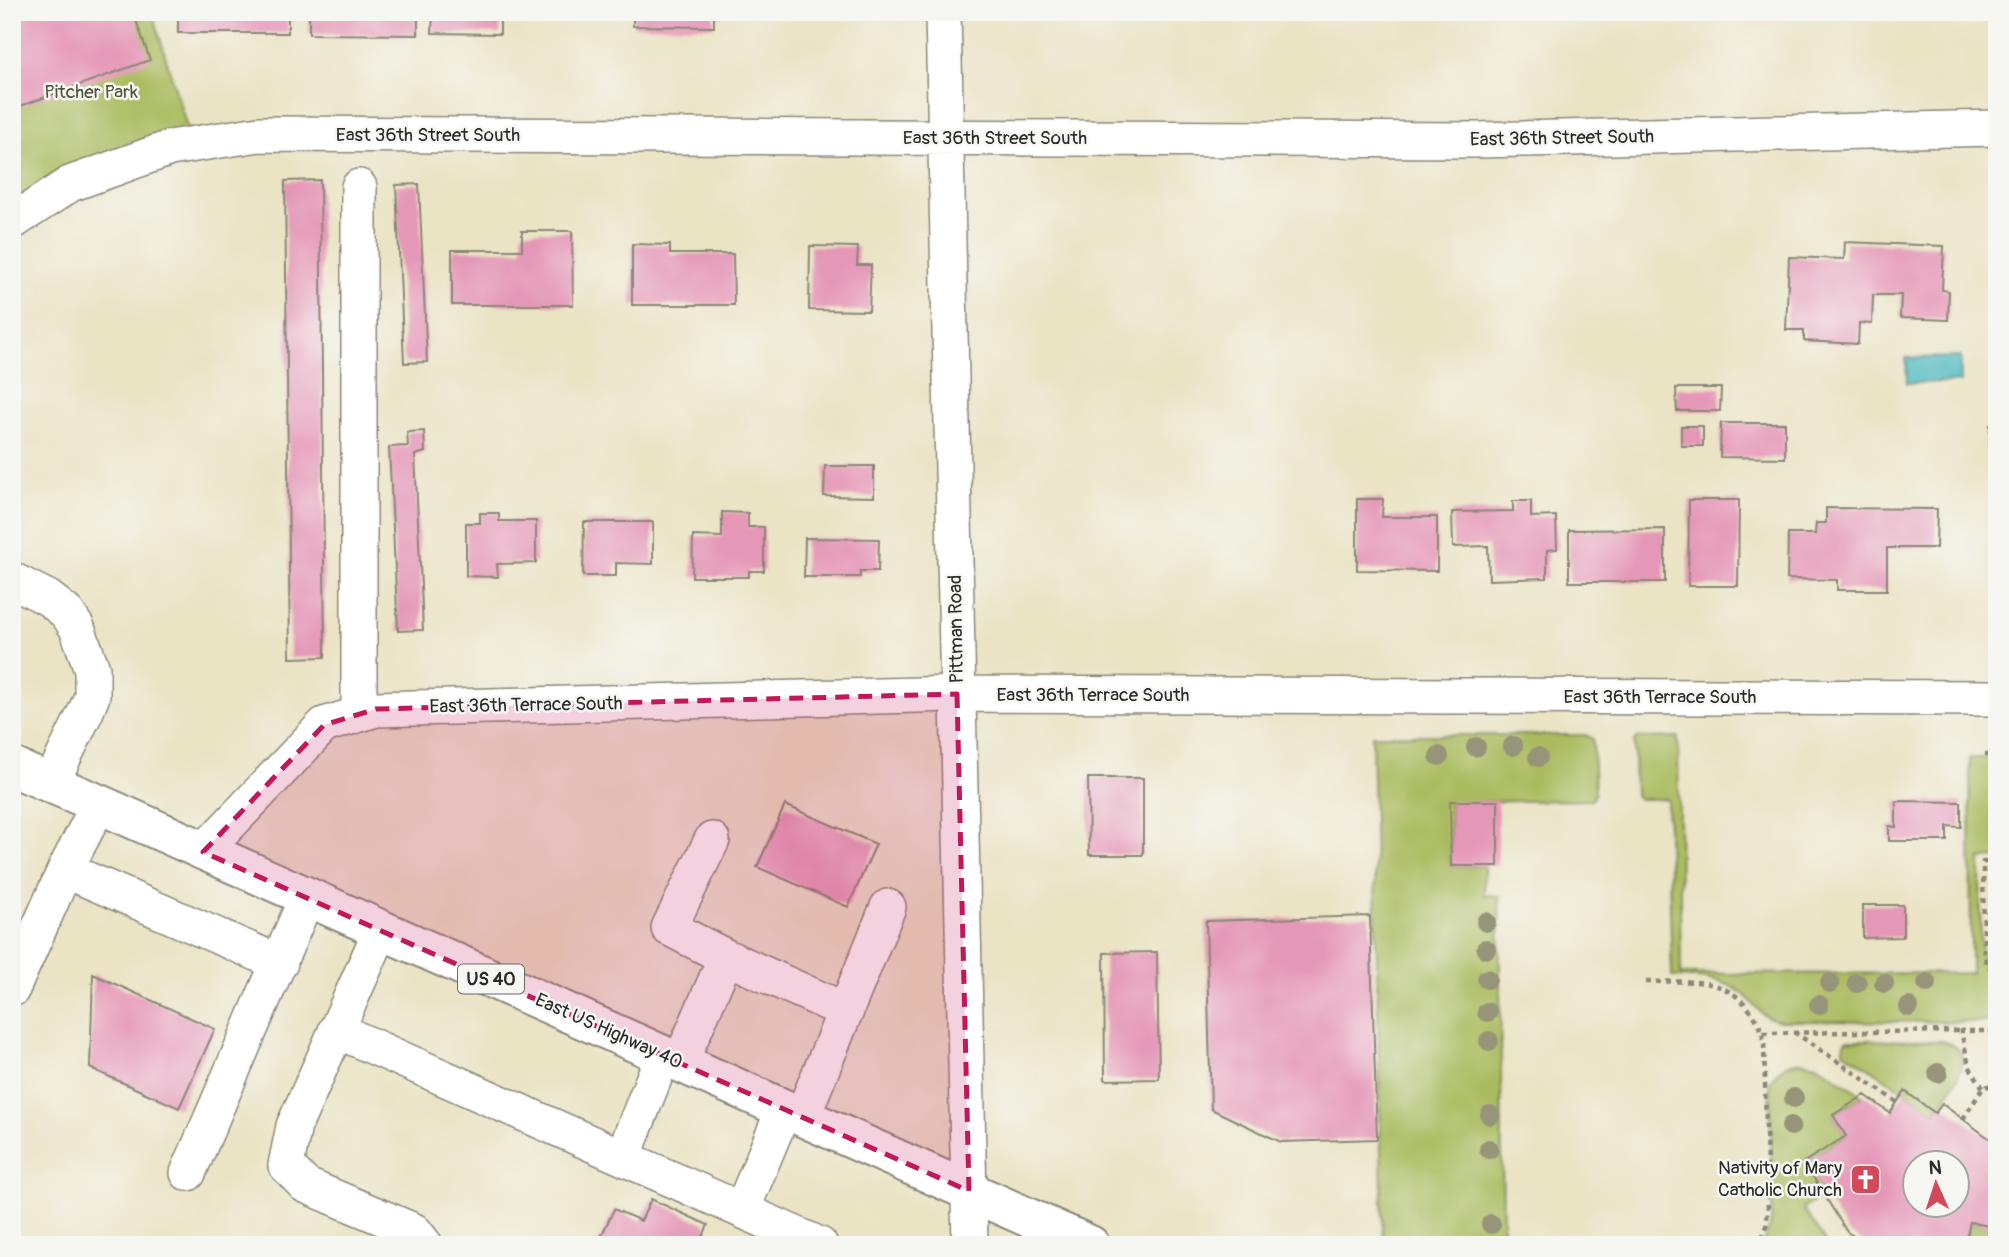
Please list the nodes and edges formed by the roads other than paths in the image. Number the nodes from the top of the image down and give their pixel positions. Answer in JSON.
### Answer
{"nodes":[{"id":1,"x":943,"y":12,"type":"edge"},
{"id":2,"x":1997,"y":128,"type":"edge"},
{"id":3,"x":945,"y":138,"type":"junction"},
{"id":4,"x":359,"y":187,"type":"dead end"},
{"id":5,"x":12,"y":222,"type":"edge"},
{"id":6,"x":12,"y":580,"type":"edge"},
{"id":7,"x":957,"y":694,"type":"junction"},
{"id":8,"x":1997,"y":698,"type":"edge"},
{"id":9,"x":359,"y":714,"type":"junction"},
{"id":10,"x":12,"y":767,"type":"edge"},
{"id":11,"x":51,"y":783,"type":"junction"},
{"id":12,"x":99,"y":804,"type":"junction"},
{"id":13,"x":712,"y":840,"type":"dead end"},
{"id":14,"x":203,"y":852,"type":"junction"},
{"id":15,"x":65,"y":870,"type":"junction"},
{"id":16,"x":307,"y":898,"type":"junction"},
{"id":17,"x":888,"y":907,"type":"dead end"},
{"id":18,"x":381,"y":930,"type":"junction"},
{"id":19,"x":726,"y":957,"type":"junction"},
{"id":20,"x":280,"y":963,"type":"junction"},
{"id":21,"x":12,"y":989,"type":"edge"},
{"id":22,"x":846,"y":1011,"type":"junction"},
{"id":23,"x":336,"y":1030,"type":"junction"},
{"id":24,"x":671,"y":1059,"type":"junction"},
{"id":25,"x":793,"y":1113,"type":"junction"},
{"id":26,"x":623,"y":1157,"type":"junction"},
{"id":27,"x":188,"y":1173,"type":"dead end"},
{"id":28,"x":969,"y":1191,"type":"junction"},
{"id":29,"x":742,"y":1210,"type":"junction"},
{"id":30,"x":425,"y":1245,"type":"edge"},
{"id":31,"x":820,"y":1245,"type":"edge"},
{"id":32,"x":970,"y":1245,"type":"edge"},
{"id":33,"x":1090,"y":1245,"type":"edge"}],
"edges":[{"from":1,"to":3,"type":"street","name":"Pittman Road"},
{"from":2,"to":3,"type":"street","name":"East 36th Street South"},
{"from":3,"to":5,"type":"street","name":"East 36th Street South"},
{"from":3,"to":7,"type":"street","name":"Pittman Road"},
{"from":4,"to":9,"type":"street"},
{"from":6,"to":11,"type":"street"},
{"from":7,"to":8,"type":"street","name":"East 36th Terrace South"},
{"from":7,"to":9,"type":"street","name":"East 36th Terrace South"},
{"from":7,"to":28,"type":"street","name":"Pittman Road"},
{"from":9,"to":14,"type":"street","name":"East 36th Terrace South"},
{"from":10,"to":11,"type":"main road","name":"East US Highway 40","number":"US 40"},
{"from":11,"to":12,"type":"main road","name":"East US Highway 40","number":"US 40"},
{"from":12,"to":14,"type":"main road","name":"East US Highway 40","number":"US 40"},
{"from":12,"to":15,"type":"street"},
{"from":13,"to":19,"type":"street"},
{"from":14,"to":16,"type":"main road","name":"East US Highway 40","number":"US 40"},
{"from":15,"to":20,"type":"street"},
{"from":15,"to":21,"type":"street"},
{"from":16,"to":18,"type":"main road","name":"East US Highway 40","number":"US 40"},
{"from":16,"to":20,"type":"street"},
{"from":17,"to":22,"type":"street"},
{"from":18,"to":23,"type":"street"},
{"from":18,"to":24,"type":"main road","name":"East US Highway 40","number":"US 40"},
{"from":19,"to":22,"type":"street"},
{"from":19,"to":24,"type":"street"},
{"from":20,"to":27,"type":"street"},
{"from":22,"to":25,"type":"street"},
{"from":23,"to":26,"type":"street"},
{"from":23,"to":30,"type":"street"},
{"from":24,"to":25,"type":"main road","name":"East US Highway 40","number":"US 40"},
{"from":24,"to":26,"type":"street"},
{"from":25,"to":28,"type":"main road","name":"East US Highway 40","number":"US 40"},
{"from":25,"to":29,"type":"street"},
{"from":26,"to":29,"type":"street"},
{"from":28,"to":32,"type":"street","name":"Pittman Road"},
{"from":28,"to":33,"type":"main road","name":"East US Highway 40","number":"US 40"},
{"from":29,"to":31,"type":"street"}]}
